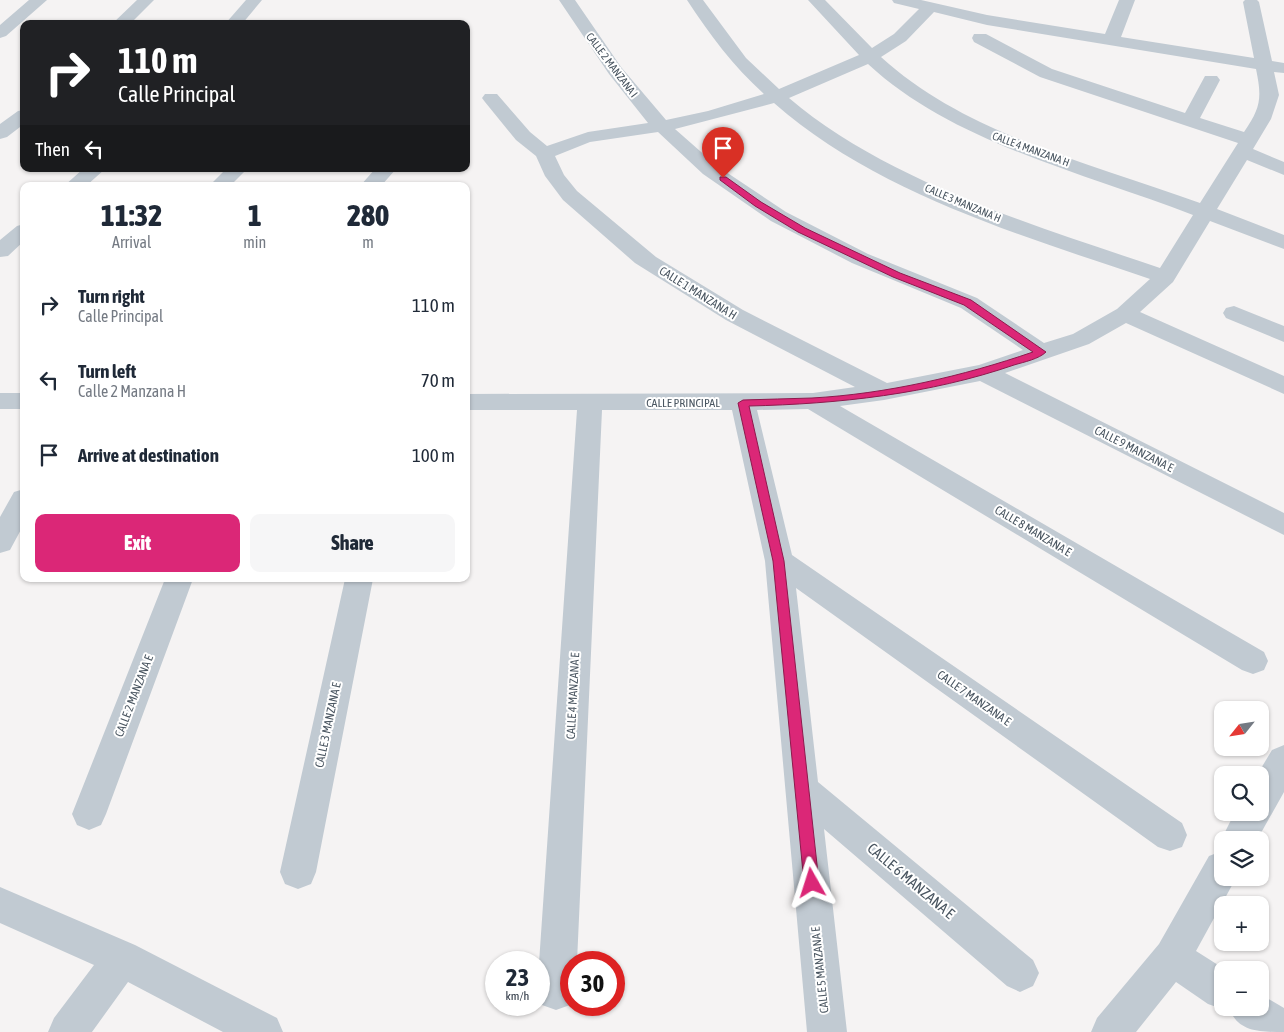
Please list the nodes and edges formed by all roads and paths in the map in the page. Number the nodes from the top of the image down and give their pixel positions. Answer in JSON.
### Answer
{"nodes":[{"id":1,"x":39,"y":0,"type":"edge"},
{"id":2,"x":146,"y":0,"type":"edge"},
{"id":3,"x":254,"y":0,"type":"edge"},
{"id":4,"x":566,"y":0,"type":"edge"},
{"id":5,"x":695,"y":0,"type":"edge"},
{"id":6,"x":816,"y":0,"type":"edge"},
{"id":7,"x":900,"y":0,"type":"edge"},
{"id":8,"x":1127,"y":0,"type":"edge"},
{"id":9,"x":1251,"y":2,"type":"dead end"},
{"id":10,"x":930,"y":7,"type":"junction"},
{"id":11,"x":124,"y":20,"type":"edge"},
{"id":12,"x":236,"y":20,"type":"edge"},
{"id":13,"x":0,"y":33,"type":"edge"},
{"id":14,"x":980,"y":38,"type":"dead end"},
{"id":15,"x":1111,"y":41,"type":"junction"},
{"id":16,"x":869,"y":57,"type":"junction"},
{"id":17,"x":1262,"y":64,"type":"junction"},
{"id":18,"x":1284,"y":68,"type":"edge"},
{"id":19,"x":1211,"y":80,"type":"dead end"},
{"id":20,"x":776,"y":96,"type":"junction"},
{"id":21,"x":491,"y":98,"type":"dead end"},
{"id":22,"x":20,"y":118,"type":"edge"},
{"id":23,"x":1188,"y":122,"type":"junction"},
{"id":24,"x":662,"y":126,"type":"junction"},
{"id":25,"x":0,"y":132,"type":"edge"},
{"id":26,"x":1246,"y":146,"type":"junction"},
{"id":27,"x":1284,"y":150,"type":"edge"},
{"id":28,"x":545,"y":154,"type":"junction"},
{"id":29,"x":1284,"y":169,"type":"edge"},
{"id":30,"x":91,"y":172,"type":"edge"},
{"id":31,"x":234,"y":172,"type":"edge"},
{"id":32,"x":383,"y":172,"type":"edge"},
{"id":33,"x":79,"y":182,"type":"edge"},
{"id":34,"x":223,"y":182,"type":"edge"},
{"id":35,"x":374,"y":182,"type":"edge"},
{"id":36,"x":1208,"y":211,"type":"junction"},
{"id":37,"x":20,"y":233,"type":"edge"},
{"id":38,"x":1284,"y":244,"type":"edge"},
{"id":39,"x":0,"y":250,"type":"edge"},
{"id":40,"x":1165,"y":277,"type":"junction"},
{"id":41,"x":1234,"y":313,"type":"dead end"},
{"id":42,"x":1125,"y":314,"type":"junction"},
{"id":43,"x":1284,"y":335,"type":"edge"},
{"id":44,"x":1041,"y":352,"type":"junction"},
{"id":45,"x":983,"y":372,"type":"junction"},
{"id":46,"x":1284,"y":386,"type":"edge"},
{"id":47,"x":884,"y":392,"type":"junction"},
{"id":48,"x":813,"y":401,"type":"junction"},
{"id":49,"x":470,"y":402,"type":"edge"},
{"id":50,"x":590,"y":402,"type":"junction"},
{"id":51,"x":743,"y":403,"type":"junction"},
{"id":52,"x":20,"y":506,"type":"edge"},
{"id":53,"x":1284,"y":525,"type":"edge"},
{"id":54,"x":0,"y":542,"type":"edge"},
{"id":55,"x":778,"y":561,"type":"junction"},
{"id":56,"x":178,"y":582,"type":"edge"},
{"id":57,"x":358,"y":582,"type":"edge"},
{"id":58,"x":1253,"y":661,"type":"dead end"},
{"id":59,"x":1284,"y":760,"type":"edge"},
{"id":60,"x":1269,"y":786,"type":"edge"},
{"id":61,"x":802,"y":789,"type":"junction"},
{"id":62,"x":88,"y":814,"type":"dead end"},
{"id":63,"x":1170,"y":835,"type":"dead end"},
{"id":64,"x":298,"y":872,"type":"dead end"},
{"id":65,"x":1214,"y":882,"type":"edge"},
{"id":66,"x":0,"y":905,"type":"edge"},
{"id":67,"x":1172,"y":957,"type":"junction"},
{"id":68,"x":122,"y":958,"type":"junction"},
{"id":69,"x":1020,"y":973,"type":"dead end"},
{"id":70,"x":1214,"y":985,"type":"edge"},
{"id":71,"x":556,"y":991,"type":"dead end"},
{"id":72,"x":1261,"y":1016,"type":"edge"},
{"id":73,"x":1284,"y":1031,"type":"edge"},
{"id":74,"x":68,"y":1032,"type":"edge"},
{"id":75,"x":262,"y":1032,"type":"edge"},
{"id":76,"x":827,"y":1032,"type":"edge"},
{"id":77,"x":1111,"y":1032,"type":"edge"}],
"edges":[{"from":1,"to":13,"type":"street"},
{"from":2,"to":11,"type":"street"},
{"from":3,"to":12,"type":"street"},
{"from":4,"to":24,"type":"street","name":"CALLE 2 MANZANA I"},
{"from":5,"to":20,"type":"street","name":"CALLE 3 MANZANA H"},
{"from":6,"to":16,"type":"street","name":"CALLE 4 MANZANA H"},
{"from":7,"to":10,"type":"street"},
{"from":8,"to":15,"type":"street"},
{"from":9,"to":17,"type":"street","name":"CALLE PRINCIPAL"},
{"from":10,"to":15,"type":"street"},
{"from":10,"to":16,"type":"street"},
{"from":14,"to":23,"type":"street"},
{"from":15,"to":17,"type":"street"},
{"from":16,"to":20,"type":"street"},
{"from":16,"to":36,"type":"street","name":"CALLE 4 MANZANA H"},
{"from":17,"to":18,"type":"street"},
{"from":17,"to":26,"type":"street","name":"CALLE PRINCIPAL"},
{"from":19,"to":23,"type":"street"},
{"from":20,"to":24,"type":"street"},
{"from":20,"to":40,"type":"street","name":"CALLE 3 MANZANA H"},
{"from":21,"to":28,"type":"street"},
{"from":22,"to":25,"type":"street"},
{"from":23,"to":26,"type":"street"},
{"from":24,"to":28,"type":"street"},
{"from":24,"to":44,"type":"street","name":"CALLE 2 MANZANA I"},
{"from":26,"to":27,"type":"street"},
{"from":26,"to":29,"type":"street"},
{"from":26,"to":36,"type":"street","name":"CALLE PRINCIPAL"},
{"from":28,"to":47,"type":"street","name":"CALLE 1 MANZANA H"},
{"from":30,"to":33,"type":"street"},
{"from":31,"to":34,"type":"street"},
{"from":32,"to":35,"type":"street"},
{"from":36,"to":38,"type":"street","name":"CALLE 4 MANZANA H"},
{"from":36,"to":40,"type":"street","name":"CALLE PRINCIPAL"},
{"from":37,"to":39,"type":"street"},
{"from":40,"to":42,"type":"street","name":"CALLE PRINCIPAL"},
{"from":41,"to":43,"type":"street"},
{"from":42,"to":44,"type":"street","name":"CALLE PRINCIPAL"},
{"from":42,"to":46,"type":"street"},
{"from":44,"to":45,"type":"street","name":"CALLE PRINCIPAL"},
{"from":45,"to":47,"type":"street","name":"CALLE PRINCIPAL"},
{"from":45,"to":53,"type":"street","name":"CALLE 9 MANZANA E"},
{"from":47,"to":48,"type":"street","name":"CALLE PRINCIPAL"},
{"from":48,"to":51,"type":"street","name":"CALLE PRINCIPAL"},
{"from":48,"to":58,"type":"street","name":"CALLE 8 MANZANA E"},
{"from":49,"to":50,"type":"street","name":"CALLE PRINCIPAL"},
{"from":50,"to":51,"type":"street","name":"CALLE PRINCIPAL"},
{"from":50,"to":71,"type":"street","name":"CALLE 4 MANZANA E"},
{"from":51,"to":55,"type":"street","name":"CALLE 5 MANZANA E"},
{"from":52,"to":54,"type":"street"},
{"from":55,"to":61,"type":"street","name":"CALLE 5 MANZANA E"},
{"from":55,"to":63,"type":"street","name":"CALLE 7 MANZANA E"},
{"from":56,"to":62,"type":"street","name":"CALLE 2 MANZANA E"},
{"from":57,"to":64,"type":"street","name":"CALLE 3 MANZANA E"},
{"from":59,"to":60,"type":"street"},
{"from":61,"to":69,"type":"street","name":"CALLE 6 MANZANA E"},
{"from":61,"to":76,"type":"street","name":"CALLE 5 MANZANA E"},
{"from":65,"to":67,"type":"street"},
{"from":66,"to":68,"type":"street"},
{"from":67,"to":70,"type":"street"},
{"from":67,"to":77,"type":"street"},
{"from":68,"to":74,"type":"street"},
{"from":68,"to":75,"type":"street"},
{"from":72,"to":73,"type":"street"}]}
